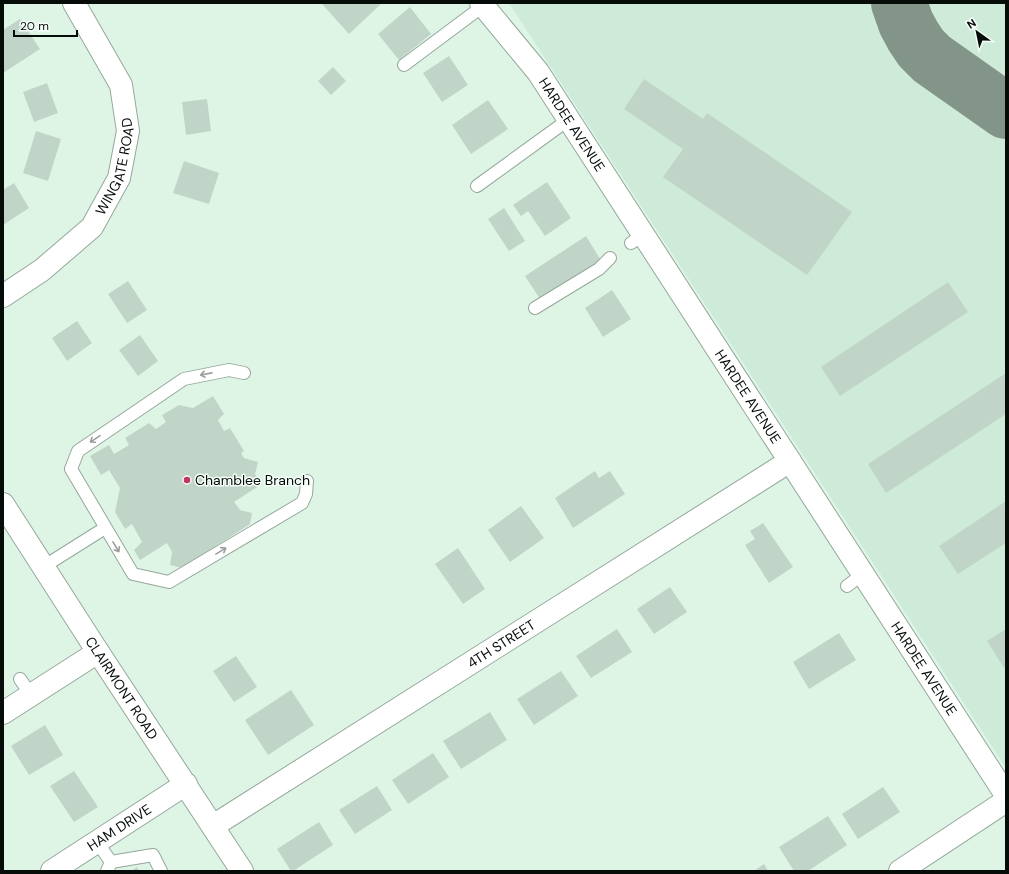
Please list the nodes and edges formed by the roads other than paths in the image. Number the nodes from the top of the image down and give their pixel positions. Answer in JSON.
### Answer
{"nodes":[{"id":1,"x":74,"y":3,"type":"edge"},
{"id":2,"x":482,"y":4,"type":"edge"},
{"id":3,"x":404,"y":65,"type":"dead end"},
{"id":4,"x":568,"y":120,"type":"junction"},
{"id":5,"x":477,"y":186,"type":"dead end"},
{"id":6,"x":610,"y":258,"type":"dead end"},
{"id":7,"x":3,"y":296,"type":"edge"},
{"id":8,"x":535,"y":308,"type":"dead end"},
{"id":9,"x":244,"y":373,"type":"dead end"},
{"id":10,"x":790,"y":461,"type":"junction"},
{"id":11,"x":307,"y":481,"type":"dead end"},
{"id":12,"x":3,"y":504,"type":"edge"},
{"id":13,"x":105,"y":528,"type":"junction"},
{"id":14,"x":43,"y":567,"type":"junction"},
{"id":15,"x":98,"y":652,"type":"junction"},
{"id":16,"x":3,"y":713,"type":"edge"},
{"id":17,"x":186,"y":784,"type":"junction"},
{"id":18,"x":1006,"y":796,"type":"edge"},
{"id":19,"x":1006,"y":801,"type":"edge"},
{"id":20,"x":213,"y":826,"type":"junction"},
{"id":21,"x":97,"y":842,"type":"junction"},
{"id":22,"x":109,"y":867,"type":"edge"},
{"id":23,"x":52,"y":871,"type":"edge"},
{"id":24,"x":162,"y":871,"type":"edge"},
{"id":25,"x":242,"y":871,"type":"edge"},
{"id":26,"x":900,"y":871,"type":"edge"}],
"edges":[{"from":1,"to":7,"type":"street","name":"WINGATE ROAD"},
{"from":2,"to":3,"type":"lane"},
{"from":2,"to":4,"type":"street","name":"HARDEE AVENUE"},
{"from":4,"to":5,"type":"lane"},
{"from":4,"to":10,"type":"street","name":"HARDEE AVENUE"},
{"from":6,"to":8,"type":"lane"},
{"from":9,"to":13,"type":"lane","one_way":true},
{"from":10,"to":18,"type":"street","name":"HARDEE AVENUE"},
{"from":10,"to":20,"type":"street","name":"4TH STREET"},
{"from":13,"to":11,"type":"lane","one_way":true},
{"from":12,"to":14,"type":"street","name":"CLAIRMONT ROAD"},
{"from":13,"to":14,"type":"lane"},
{"from":14,"to":15,"type":"street","name":"CLAIRMONT ROAD"},
{"from":15,"to":16,"type":"street"},
{"from":15,"to":17,"type":"street","name":"CLAIRMONT ROAD"},
{"from":17,"to":20,"type":"street","name":"CLAIRMONT ROAD"},
{"from":17,"to":21,"type":"street","name":"HAM DRIVE"},
{"from":19,"to":26,"type":"street"},
{"from":20,"to":25,"type":"street","name":"CLAIRMONT ROAD"},
{"from":21,"to":22,"type":"lane"},
{"from":21,"to":23,"type":"street","name":"HAM DRIVE"},
{"from":22,"to":24,"type":"lane"}]}
